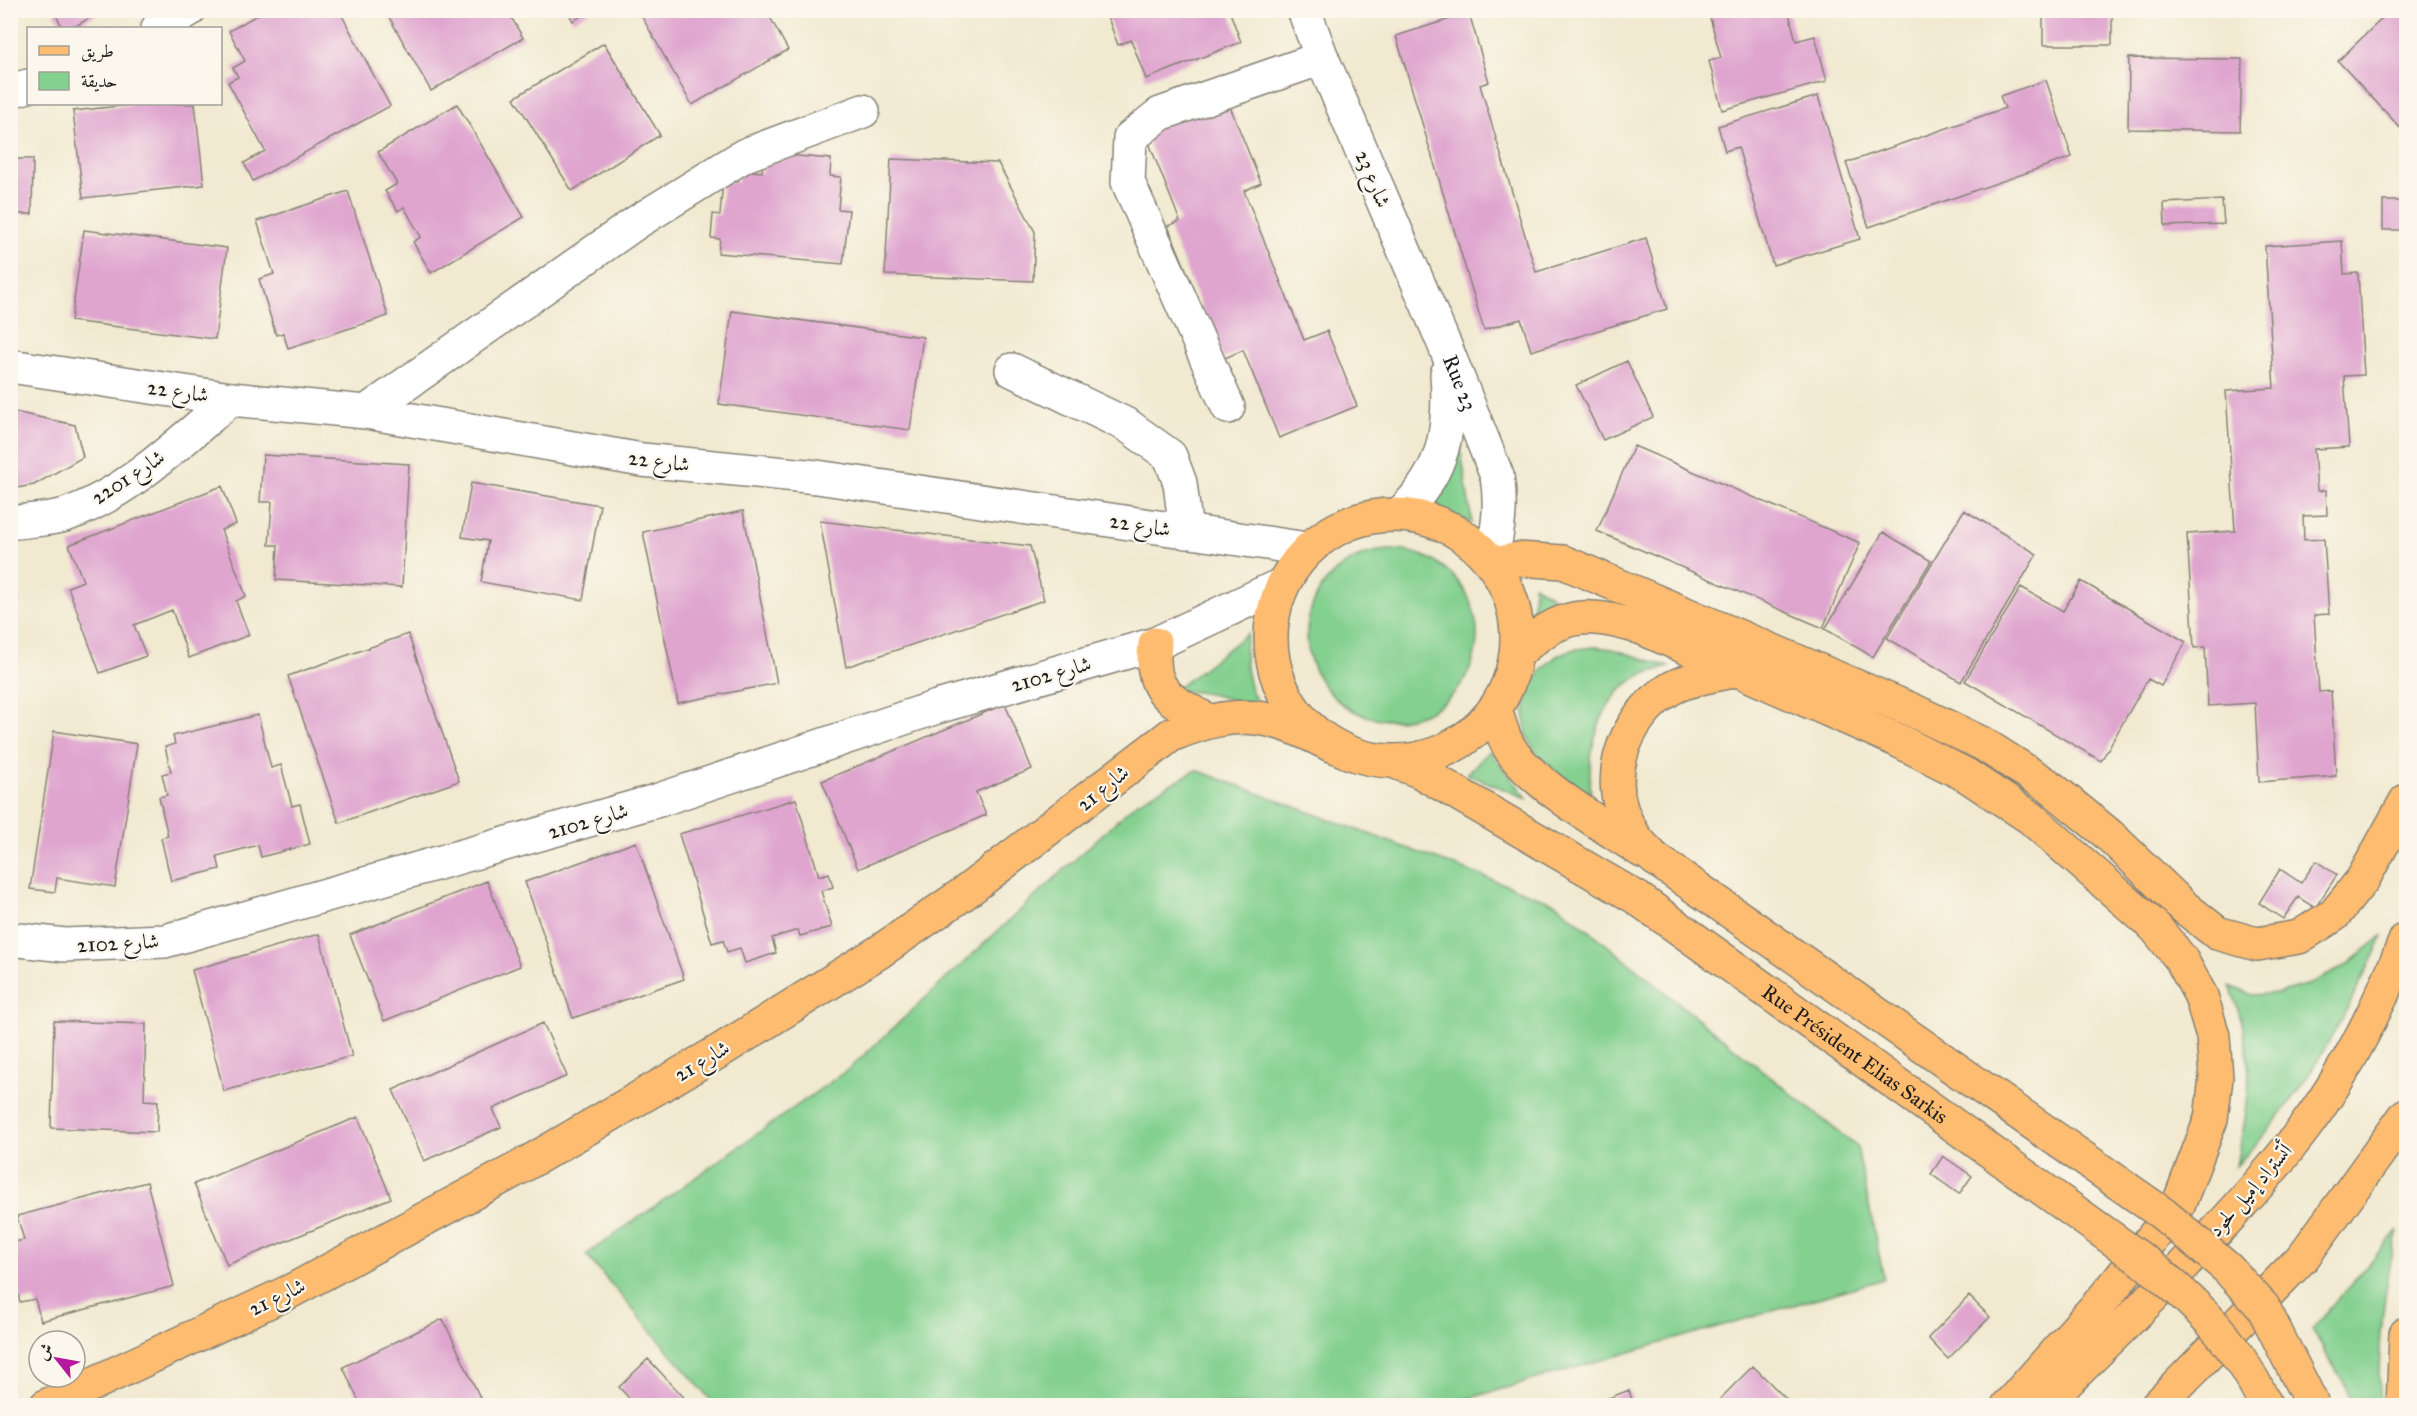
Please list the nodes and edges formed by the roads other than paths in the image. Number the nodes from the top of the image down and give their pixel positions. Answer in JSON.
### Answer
{"nodes":[{"id":1,"x":189,"y":10,"type":"edge"},
{"id":2,"x":1304,"y":10,"type":"edge"},
{"id":3,"x":160,"y":27,"type":"edge"},
{"id":4,"x":1322,"y":58,"type":"junction"},
{"id":5,"x":27,"y":86,"type":"edge"},
{"id":6,"x":10,"y":91,"type":"edge"},
{"id":7,"x":863,"y":111,"type":"dead end"},
{"id":8,"x":1445,"y":346,"type":"junction"},
{"id":9,"x":10,"y":366,"type":"edge"},
{"id":10,"x":1011,"y":370,"type":"dead end"},
{"id":11,"x":231,"y":399,"type":"junction"},
{"id":12,"x":1228,"y":407,"type":"dead end"},
{"id":13,"x":366,"y":412,"type":"junction"},
{"id":14,"x":1401,"y":513,"type":"junction"},
{"id":15,"x":10,"y":523,"type":"edge"},
{"id":16,"x":1186,"y":532,"type":"junction"},
{"id":17,"x":1307,"y":549,"type":"junction"},
{"id":18,"x":1493,"y":563,"type":"junction"},
{"id":19,"x":1283,"y":584,"type":"junction"},
{"id":20,"x":1155,"y":644,"type":"junction"},
{"id":21,"x":1517,"y":653,"type":"junction"},
{"id":22,"x":1737,"y":670,"type":"junction"},
{"id":23,"x":1834,"y":695,"type":"junction"},
{"id":24,"x":1495,"y":709,"type":"junction"},
{"id":25,"x":1207,"y":720,"type":"junction"},
{"id":26,"x":1331,"y":744,"type":"junction"},
{"id":27,"x":1395,"y":762,"type":"junction"},
{"id":28,"x":2406,"y":801,"type":"edge"},
{"id":29,"x":1654,"y":858,"type":"junction"},
{"id":30,"x":10,"y":939,"type":"edge"},
{"id":31,"x":2406,"y":939,"type":"edge"},
{"id":32,"x":2406,"y":1115,"type":"edge"},
{"id":33,"x":2406,"y":1334,"type":"edge"},
{"id":34,"x":46,"y":1406,"type":"edge"},
{"id":35,"x":2008,"y":1406,"type":"edge"},
{"id":36,"x":2043,"y":1406,"type":"edge"},
{"id":37,"x":2157,"y":1406,"type":"edge"},
{"id":38,"x":2266,"y":1406,"type":"edge"},
{"id":39,"x":2313,"y":1406,"type":"edge"},
{"id":40,"x":2403,"y":1406,"type":"edge"}],
"edges":[{"from":1,"to":3,"type":"street"},
{"from":2,"to":4,"type":"street","name":"شارع 23"},
{"from":4,"to":8,"type":"street","name":"شارع 23"},
{"from":4,"to":12,"type":"street"},
{"from":5,"to":6,"type":"street"},
{"from":7,"to":13,"type":"street"},
{"from":8,"to":14,"type":"street","name":"Rue 23"},
{"from":8,"to":18,"type":"street","name":"Rue 23"},
{"from":9,"to":11,"type":"street","name":"شارع 22"},
{"from":10,"to":16,"type":"street"},
{"from":11,"to":13,"type":"street","name":"شارع 22"},
{"from":11,"to":15,"type":"street","name":"شارع 2201"},
{"from":13,"to":16,"type":"street","name":"شارع 22"},
{"from":14,"to":17,"type":"main road"},
{"from":14,"to":18,"type":"main road"},
{"from":16,"to":17,"type":"street","name":"شارع 22"},
{"from":17,"to":19,"type":"main road"},
{"from":18,"to":21,"type":"main road"},
{"from":18,"to":23,"type":"main road"},
{"from":19,"to":20,"type":"street","name":"شارع 2102"},
{"from":19,"to":26,"type":"main road"},
{"from":20,"to":25,"type":"main road"},
{"from":20,"to":30,"type":"street","name":"شارع 2102"},
{"from":21,"to":22,"type":"main road"},
{"from":21,"to":24,"type":"main road"},
{"from":22,"to":23,"type":"main road"},
{"from":22,"to":29,"type":"main road"},
{"from":23,"to":28,"type":"main road"},
{"from":23,"to":35,"type":"main road"},
{"from":24,"to":27,"type":"main road"},
{"from":24,"to":29,"type":"main road"},
{"from":25,"to":26,"type":"main road","name":"شارع 21"},
{"from":25,"to":34,"type":"main road","name":"شارع 21"},
{"from":26,"to":27,"type":"main road"},
{"from":27,"to":38,"type":"main road","name":"Rue Président Elias Sarkis","bridge":true},
{"from":29,"to":39,"type":"main road","bridge":true},
{"from":31,"to":36,"type":"main road","name":"أتستراد إميل لحود"},
{"from":32,"to":37,"type":"main road"},
{"from":33,"to":40,"type":"main road"}]}
